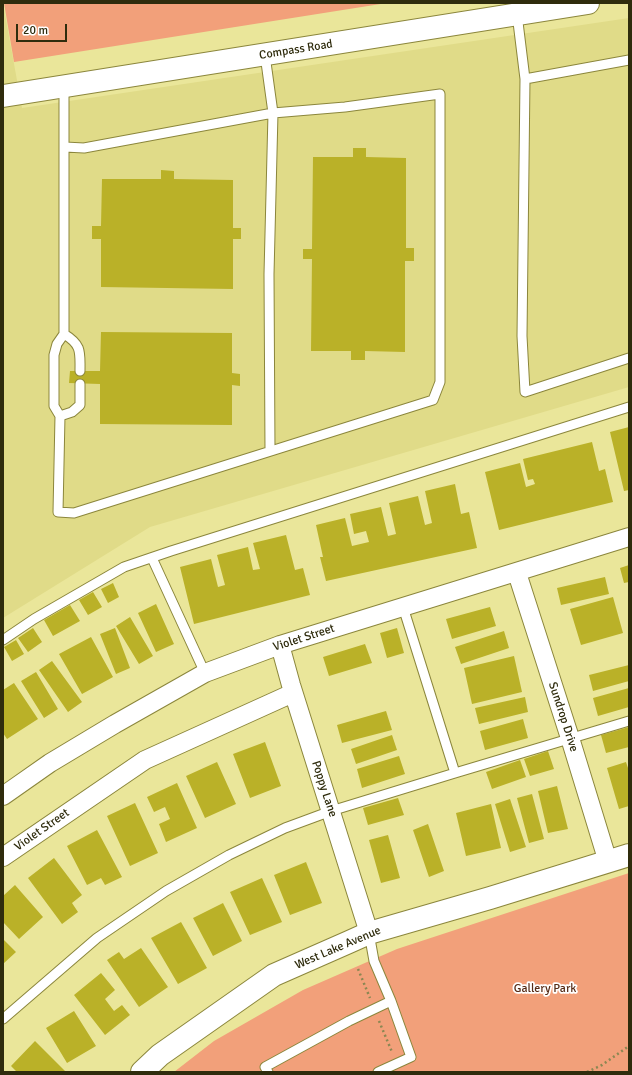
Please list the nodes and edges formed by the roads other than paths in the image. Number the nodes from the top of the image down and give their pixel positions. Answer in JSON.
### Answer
{"nodes":[{"id":1,"x":588,"y":3,"type":"edge"},
{"id":2,"x":517,"y":14,"type":"junction"},
{"id":3,"x":265,"y":54,"type":"junction"},
{"id":4,"x":629,"y":60,"type":"edge"},
{"id":5,"x":525,"y":79,"type":"junction"},
{"id":6,"x":64,"y":86,"type":"junction"},
{"id":7,"x":3,"y":96,"type":"edge"},
{"id":8,"x":273,"y":113,"type":"junction"},
{"id":9,"x":65,"y":147,"type":"junction"},
{"id":10,"x":64,"y":334,"type":"junction"},
{"id":11,"x":629,"y":358,"type":"edge"},
{"id":12,"x":80,"y":371,"type":"dead end"},
{"id":13,"x":80,"y":384,"type":"dead end"},
{"id":14,"x":629,"y":407,"type":"edge"},
{"id":15,"x":60,"y":416,"type":"junction"},
{"id":16,"x":270,"y":451,"type":"junction"},
{"id":17,"x":629,"y":537,"type":"edge"},
{"id":18,"x":152,"y":558,"type":"junction"},
{"id":19,"x":517,"y":573,"type":"junction"},
{"id":20,"x":403,"y":607,"type":"junction"},
{"id":21,"x":3,"y":640,"type":"edge"},
{"id":22,"x":280,"y":645,"type":"junction"},
{"id":23,"x":205,"y":673,"type":"junction"},
{"id":24,"x":293,"y":693,"type":"junction"},
{"id":25,"x":629,"y":721,"type":"edge"},
{"id":26,"x":570,"y":738,"type":"junction"},
{"id":27,"x":455,"y":772,"type":"junction"},
{"id":28,"x":3,"y":796,"type":"edge"},
{"id":29,"x":331,"y":811,"type":"junction"},
{"id":30,"x":629,"y":855,"type":"edge"},
{"id":31,"x":3,"y":857,"type":"edge"},
{"id":32,"x":608,"y":862,"type":"junction"},
{"id":33,"x":369,"y":933,"type":"junction"},
{"id":34,"x":391,"y":1001,"type":"junction"},
{"id":35,"x":3,"y":1019,"type":"edge"},
{"id":36,"x":142,"y":1072,"type":"edge"},
{"id":37,"x":268,"y":1072,"type":"edge"},
{"id":38,"x":378,"y":1072,"type":"edge"}],
"edges":[{"from":1,"to":2,"type":"street","name":"Compass Road"},
{"from":2,"to":3,"type":"street","name":"Compass Road"},
{"from":2,"to":5,"type":"lane"},
{"from":3,"to":6,"type":"street","name":"Compass Road"},
{"from":3,"to":8,"type":"lane"},
{"from":4,"to":5,"type":"lane"},
{"from":5,"to":11,"type":"lane"},
{"from":6,"to":7,"type":"street","name":"Compass Road"},
{"from":6,"to":9,"type":"lane"},
{"from":8,"to":9,"type":"lane"},
{"from":8,"to":16,"type":"lane"},
{"from":8,"to":16,"type":"lane"},
{"from":9,"to":10,"type":"lane"},
{"from":10,"to":12,"type":"lane"},
{"from":10,"to":15,"type":"lane"},
{"from":13,"to":15,"type":"lane"},
{"from":14,"to":18,"type":"lane"},
{"from":15,"to":16,"type":"lane"},
{"from":17,"to":19,"type":"street","name":"Violet Street"},
{"from":18,"to":21,"type":"lane"},
{"from":18,"to":23,"type":"lane"},
{"from":19,"to":20,"type":"street","name":"Violet Street"},
{"from":19,"to":26,"type":"street","name":"Sundrop Drive"},
{"from":20,"to":22,"type":"street","name":"Violet Street"},
{"from":20,"to":27,"type":"lane"},
{"from":22,"to":23,"type":"street","name":"Violet Street"},
{"from":22,"to":24,"type":"street","name":"Poppy Lane"},
{"from":23,"to":28,"type":"street","name":"Violet Street"},
{"from":24,"to":29,"type":"street","name":"Poppy Lane"},
{"from":24,"to":31,"type":"street","name":"Violet Street"},
{"from":25,"to":26,"type":"lane"},
{"from":26,"to":27,"type":"lane"},
{"from":26,"to":32,"type":"street","name":"Sundrop Drive"},
{"from":27,"to":29,"type":"lane"},
{"from":29,"to":33,"type":"street","name":"Poppy Lane"},
{"from":29,"to":35,"type":"lane"},
{"from":30,"to":32,"type":"street","name":"West Lake Avenue"},
{"from":32,"to":33,"type":"street","name":"West Lake Avenue"},
{"from":33,"to":34,"type":"lane"},
{"from":33,"to":36,"type":"street","name":"West Lake Avenue"},
{"from":34,"to":37,"type":"lane"},
{"from":34,"to":38,"type":"lane"}]}
